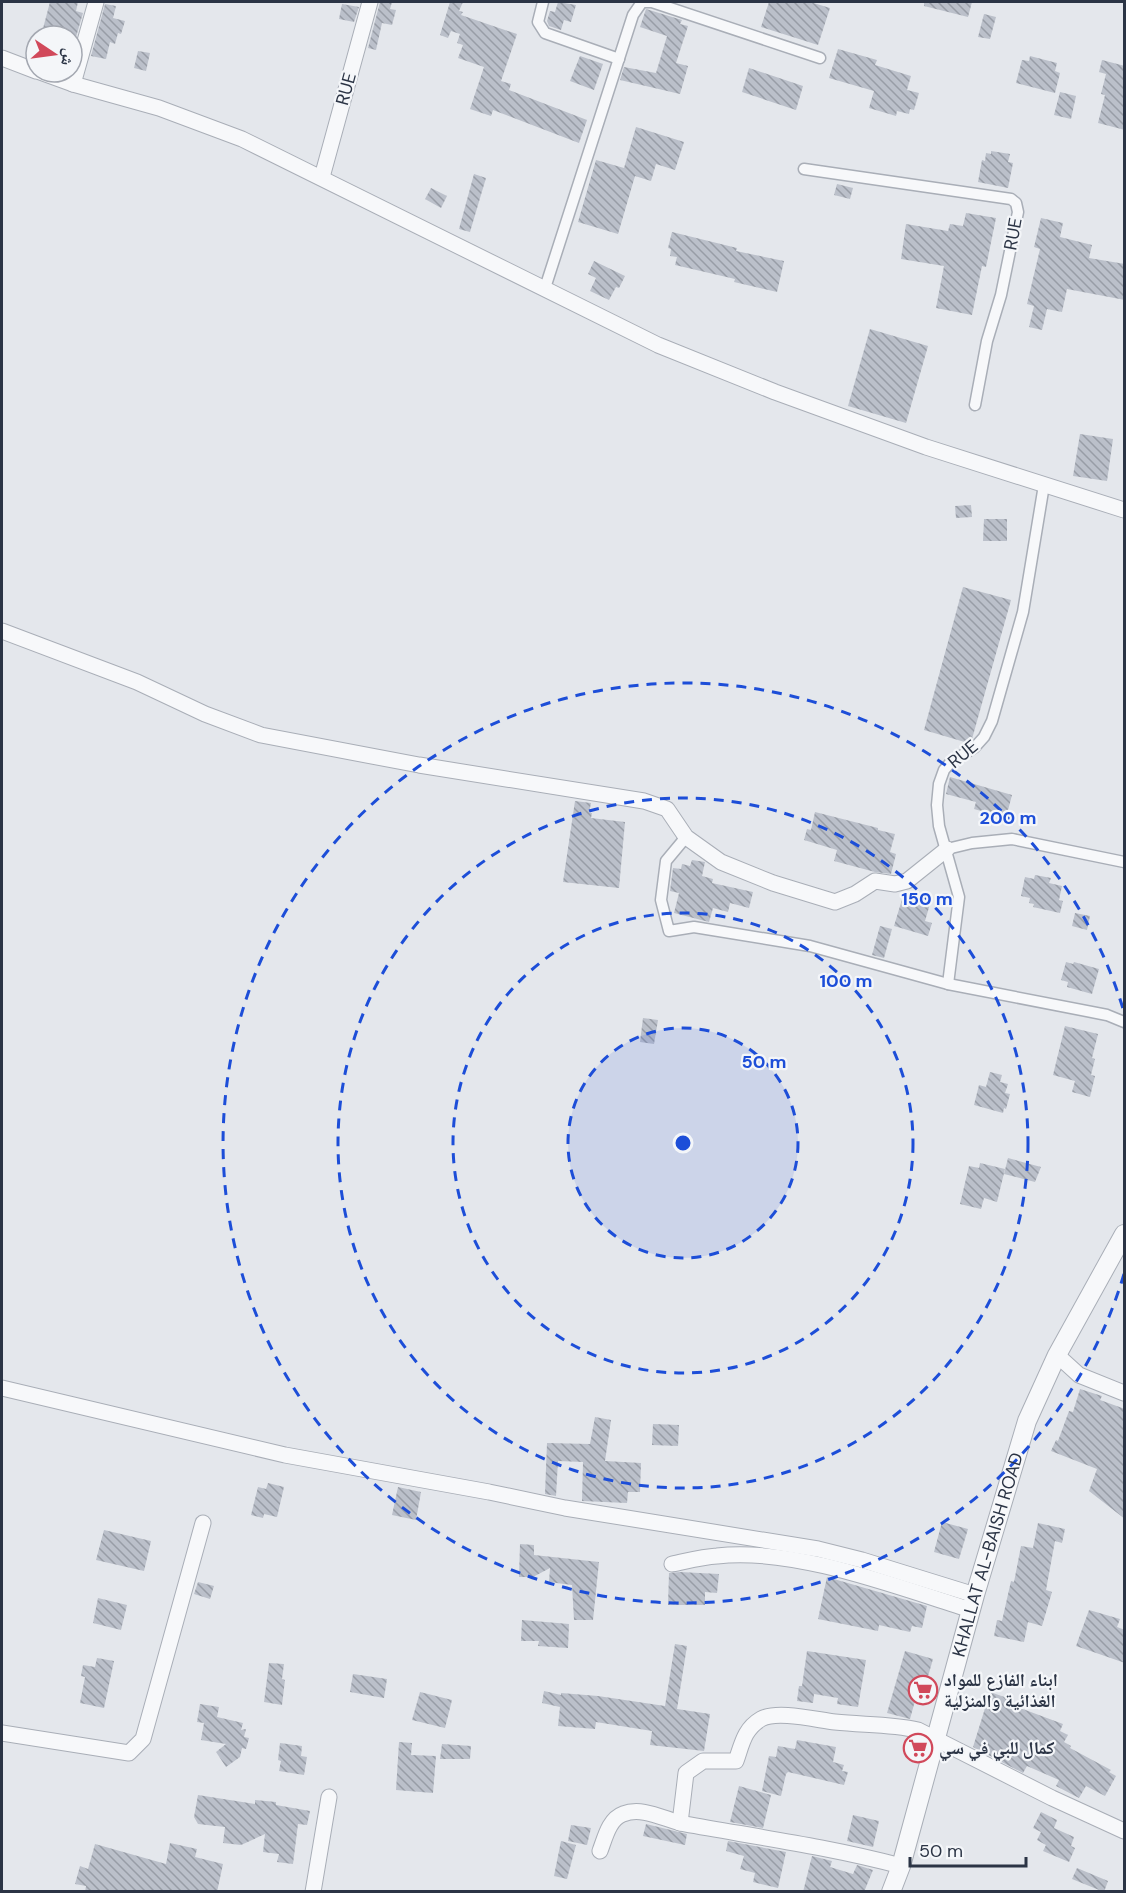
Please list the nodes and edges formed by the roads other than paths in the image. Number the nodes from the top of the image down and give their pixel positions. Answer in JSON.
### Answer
{"nodes":[{"id":1,"x":96,"y":2,"type":"edge"},
{"id":2,"x":370,"y":2,"type":"edge"},
{"id":3,"x":543,"y":2,"type":"edge"},
{"id":4,"x":84,"y":45,"type":"edge"},
{"id":5,"x":2,"y":58,"type":"edge"},
{"id":6,"x":820,"y":58,"type":"dead end"},
{"id":7,"x":619,"y":59,"type":"junction"},
{"id":8,"x":24,"y":66,"type":"edge"},
{"id":9,"x":73,"y":84,"type":"edge"},
{"id":10,"x":804,"y":169,"type":"dead end"},
{"id":11,"x":322,"y":177,"type":"junction"},
{"id":12,"x":545,"y":288,"type":"junction"},
{"id":13,"x":975,"y":405,"type":"dead end"},
{"id":14,"x":1044,"y":485,"type":"junction"},
{"id":15,"x":1125,"y":510,"type":"edge"},
{"id":16,"x":2,"y":631,"type":"edge"},
{"id":17,"x":686,"y":837,"type":"junction"},
{"id":18,"x":946,"y":849,"type":"junction"},
{"id":19,"x":1125,"y":862,"type":"edge"},
{"id":20,"x":948,"y":984,"type":"junction"},
{"id":21,"x":1125,"y":1022,"type":"edge"},
{"id":22,"x":1125,"y":1234,"type":"edge"},
{"id":23,"x":1057,"y":1355,"type":"junction"},
{"id":24,"x":2,"y":1388,"type":"edge"},
{"id":25,"x":1125,"y":1393,"type":"edge"},
{"id":26,"x":203,"y":1523,"type":"dead end"},
{"id":27,"x":672,"y":1564,"type":"dead end"},
{"id":28,"x":973,"y":1603,"type":"junction"},
{"id":29,"x":2,"y":1732,"type":"edge"},
{"id":30,"x":936,"y":1738,"type":"junction"},
{"id":31,"x":329,"y":1797,"type":"dead end"},
{"id":32,"x":680,"y":1823,"type":"junction"},
{"id":33,"x":1125,"y":1831,"type":"edge"},
{"id":34,"x":600,"y":1851,"type":"dead end"},
{"id":35,"x":901,"y":1866,"type":"junction"},
{"id":36,"x":313,"y":1892,"type":"edge"},
{"id":37,"x":891,"y":1892,"type":"edge"}],
"edges":[{"from":1,"to":4,"type":"street"},
{"from":2,"to":11,"type":"street","name":"RUE"},
{"from":3,"to":7,"type":"street"},
{"from":5,"to":8,"type":"street"},
{"from":6,"to":7,"type":"street"},
{"from":7,"to":12,"type":"street"},
{"from":9,"to":11,"type":"street"},
{"from":10,"to":13,"type":"street","name":"RUE"},
{"from":11,"to":12,"type":"street"},
{"from":12,"to":14,"type":"street"},
{"from":14,"to":15,"type":"street"},
{"from":14,"to":18,"type":"street","name":"RUE"},
{"from":16,"to":17,"type":"street"},
{"from":17,"to":18,"type":"street"},
{"from":17,"to":20,"type":"street"},
{"from":18,"to":19,"type":"street"},
{"from":18,"to":20,"type":"street","name":"RUE"},
{"from":20,"to":21,"type":"street"},
{"from":22,"to":23,"type":"street","name":"KHALLAT AL-BAISH ROAD"},
{"from":23,"to":25,"type":"street"},
{"from":23,"to":28,"type":"street","name":"KHALLAT AL-BAISH ROAD"},
{"from":24,"to":28,"type":"street"},
{"from":26,"to":29,"type":"street"},
{"from":27,"to":28,"type":"street"},
{"from":28,"to":30,"type":"street","name":"KHALLAT AL-BAISH ROAD"},
{"from":30,"to":32,"type":"street"},
{"from":30,"to":33,"type":"street"},
{"from":30,"to":35,"type":"street","name":"KHALLAT AL-BAISH ROAD"},
{"from":31,"to":36,"type":"street"},
{"from":32,"to":34,"type":"street"},
{"from":32,"to":35,"type":"street"},
{"from":35,"to":37,"type":"street","name":"KHALLAT AL-BAISH ROAD"}]}
